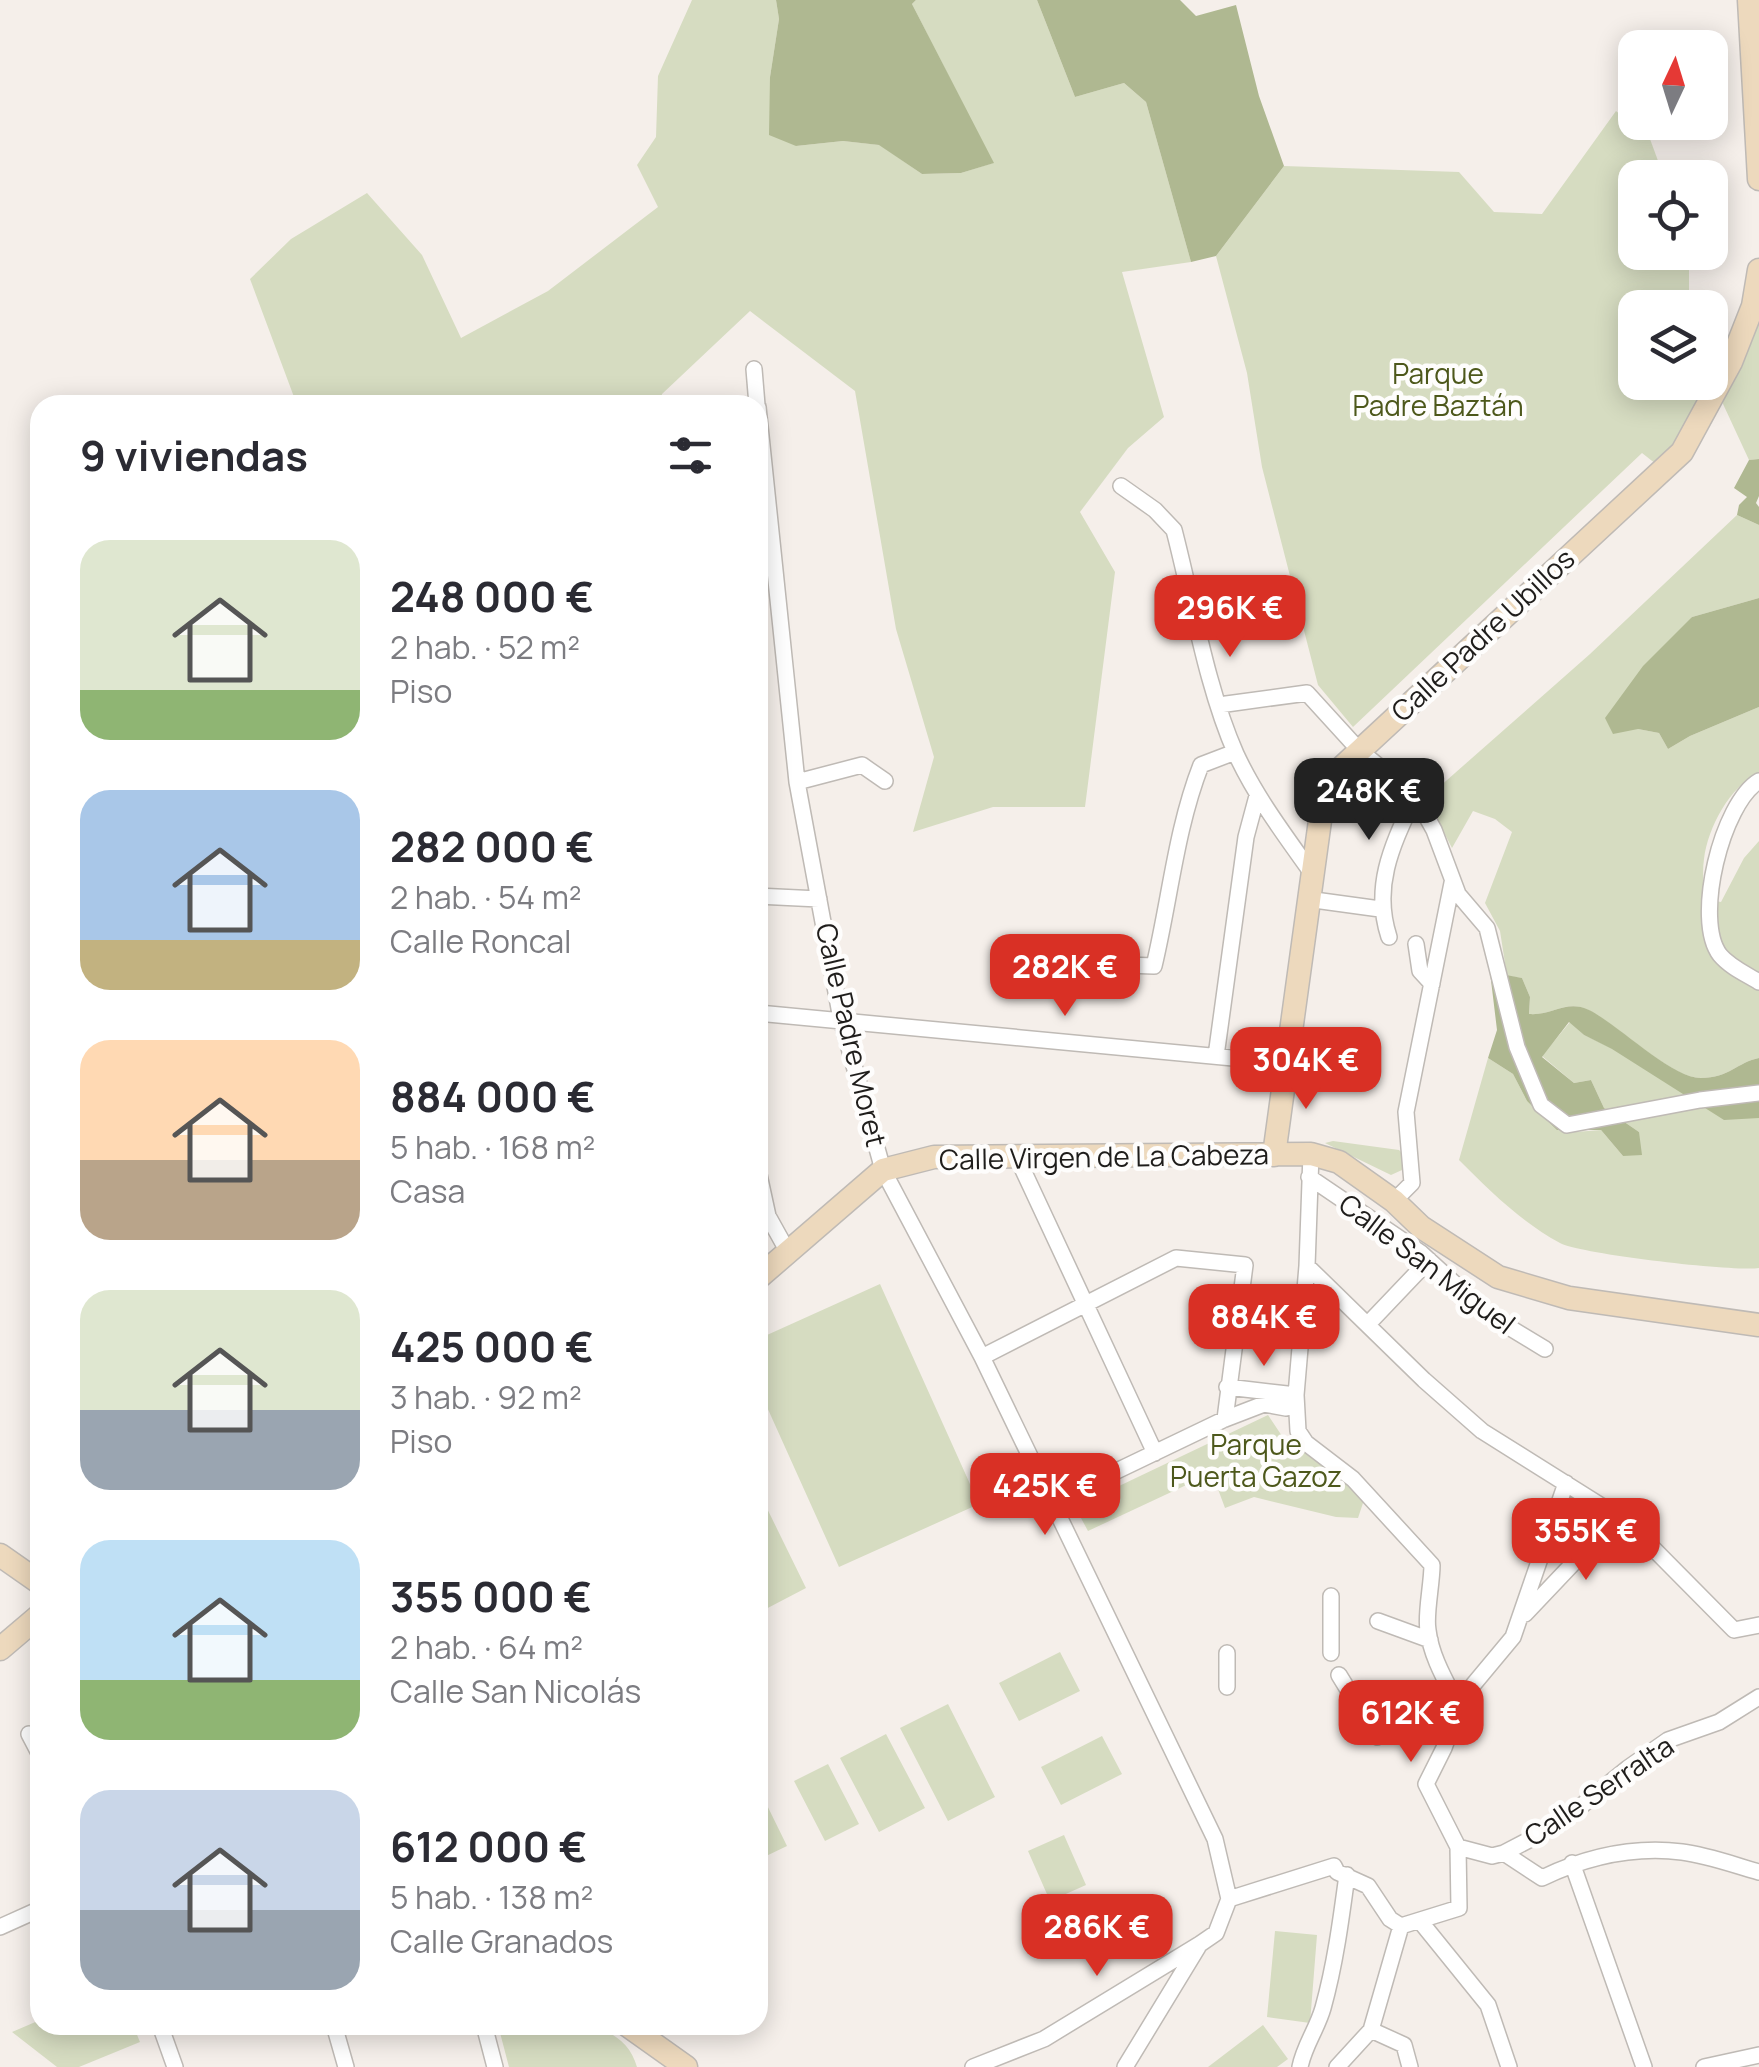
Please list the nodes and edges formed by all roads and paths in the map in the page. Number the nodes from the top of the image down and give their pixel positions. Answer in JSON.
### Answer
{"nodes":[{"id":1,"x":1750,"y":0,"type":"edge"},
{"id":2,"x":1759,"y":179,"type":"edge"},
{"id":3,"x":1759,"y":270,"type":"edge"},
{"id":4,"x":754,"y":368,"type":"dead end"},
{"id":5,"x":756,"y":395,"type":"edge"},
{"id":6,"x":1121,"y":486,"type":"dead end"},
{"id":7,"x":768,"y":574,"type":"edge"},
{"id":8,"x":1218,"y":706,"type":"junction"},
{"id":9,"x":1358,"y":750,"type":"junction"},
{"id":10,"x":1235,"y":752,"type":"junction"},
{"id":11,"x":1759,"y":780,"type":"edge"},
{"id":12,"x":798,"y":782,"type":"junction"},
{"id":13,"x":885,"y":782,"type":"dead end"},
{"id":14,"x":1257,"y":796,"type":"junction"},
{"id":15,"x":1415,"y":796,"type":"junction"},
{"id":16,"x":1310,"y":872,"type":"junction"},
{"id":17,"x":1453,"y":879,"type":"junction"},
{"id":18,"x":768,"y":896,"type":"edge"},
{"id":19,"x":819,"y":898,"type":"junction"},
{"id":20,"x":1307,"y":899,"type":"junction"},
{"id":21,"x":1380,"y":909,"type":"junction"},
{"id":22,"x":1389,"y":937,"type":"dead end"},
{"id":23,"x":1416,"y":944,"type":"dead end"},
{"id":24,"x":1126,"y":965,"type":"dead end"},
{"id":25,"x":1759,"y":982,"type":"edge"},
{"id":26,"x":1432,"y":984,"type":"junction"},
{"id":27,"x":768,"y":1015,"type":"edge"},
{"id":28,"x":841,"y":1019,"type":"junction"},
{"id":29,"x":1216,"y":1056,"type":"junction"},
{"id":30,"x":1286,"y":1063,"type":"junction"},
{"id":31,"x":1759,"y":1093,"type":"edge"},
{"id":32,"x":1274,"y":1154,"type":"junction"},
{"id":33,"x":1016,"y":1155,"type":"junction"},
{"id":34,"x":1310,"y":1166,"type":"junction"},
{"id":35,"x":883,"y":1170,"type":"junction"},
{"id":36,"x":1394,"y":1201,"type":"junction"},
{"id":37,"x":768,"y":1216,"type":"edge"},
{"id":38,"x":788,"y":1252,"type":"junction"},
{"id":39,"x":1429,"y":1260,"type":"junction"},
{"id":40,"x":1307,"y":1266,"type":"junction"},
{"id":41,"x":768,"y":1267,"type":"edge"},
{"id":42,"x":1083,"y":1302,"type":"junction"},
{"id":43,"x":1369,"y":1323,"type":"junction"},
{"id":44,"x":1759,"y":1326,"type":"edge"},
{"id":45,"x":1545,"y":1349,"type":"dead end"},
{"id":46,"x":982,"y":1357,"type":"junction"},
{"id":47,"x":1227,"y":1387,"type":"junction"},
{"id":48,"x":1296,"y":1395,"type":"junction"},
{"id":49,"x":1225,"y":1419,"type":"junction"},
{"id":50,"x":1156,"y":1454,"type":"junction"},
{"id":51,"x":1566,"y":1483,"type":"junction"},
{"id":52,"x":1052,"y":1502,"type":"junction"},
{"id":53,"x":1624,"y":1521,"type":"junction"},
{"id":54,"x":0,"y":1555,"type":"edge"},
{"id":55,"x":30,"y":1576,"type":"edge"},
{"id":56,"x":1331,"y":1596,"type":"dead end"},
{"id":57,"x":1522,"y":1617,"type":"junction"},
{"id":58,"x":1378,"y":1621,"type":"dead end"},
{"id":59,"x":30,"y":1624,"type":"edge"},
{"id":60,"x":1758,"y":1627,"type":"edge"},
{"id":61,"x":1430,"y":1640,"type":"junction"},
{"id":62,"x":30,"y":1642,"type":"edge"},
{"id":63,"x":0,"y":1649,"type":"edge"},
{"id":64,"x":1331,"y":1652,"type":"dead end"},
{"id":65,"x":1228,"y":1653,"type":"dead end"},
{"id":66,"x":0,"y":1659,"type":"edge"},
{"id":67,"x":1339,"y":1675,"type":"dead end"},
{"id":68,"x":1227,"y":1686,"type":"dead end"},
{"id":69,"x":1759,"y":1698,"type":"edge"},
{"id":70,"x":1459,"y":1706,"type":"junction"},
{"id":71,"x":1376,"y":1737,"type":"dead end"},
{"id":72,"x":1458,"y":1847,"type":"junction"},
{"id":73,"x":1498,"y":1854,"type":"junction"},
{"id":74,"x":1572,"y":1863,"type":"junction"},
{"id":75,"x":1759,"y":1872,"type":"edge"},
{"id":76,"x":1347,"y":1876,"type":"junction"},
{"id":77,"x":1228,"y":1899,"type":"junction"},
{"id":78,"x":30,"y":1914,"type":"edge"},
{"id":79,"x":1420,"y":1921,"type":"junction"},
{"id":80,"x":1402,"y":1926,"type":"junction"},
{"id":81,"x":0,"y":1928,"type":"edge"},
{"id":82,"x":1200,"y":1944,"type":"junction"},
{"id":83,"x":1371,"y":2030,"type":"junction"},
{"id":84,"x":164,"y":2035,"type":"edge"},
{"id":85,"x":337,"y":2035,"type":"edge"},
{"id":86,"x":487,"y":2035,"type":"edge"},
{"id":87,"x":637,"y":2035,"type":"edge"},
{"id":88,"x":1759,"y":2054,"type":"edge"},
{"id":89,"x":661,"y":2058,"type":"edge"},
{"id":90,"x":175,"y":2067,"type":"edge"},
{"id":91,"x":346,"y":2067,"type":"edge"},
{"id":92,"x":496,"y":2067,"type":"edge"},
{"id":93,"x":686,"y":2067,"type":"edge"},
{"id":94,"x":972,"y":2067,"type":"edge"},
{"id":95,"x":1124,"y":2067,"type":"edge"},
{"id":96,"x":1300,"y":2067,"type":"edge"},
{"id":97,"x":1337,"y":2067,"type":"edge"},
{"id":98,"x":1410,"y":2067,"type":"edge"},
{"id":99,"x":1509,"y":2067,"type":"edge"},
{"id":100,"x":1644,"y":2067,"type":"edge"},
{"id":101,"x":1704,"y":2067,"type":"edge"}],
"edges":[{"from":1,"to":2,"type":"street"},
{"from":3,"to":9,"type":"street","name":"Calle Padre Ubillos"},
{"from":4,"to":5,"type":"street","name":"Calle Padre Moret"},
{"from":6,"to":8,"type":"street"},
{"from":7,"to":12,"type":"street","name":"Calle Padre Moret"},
{"from":8,"to":9,"type":"street"},
{"from":8,"to":10,"type":"street"},
{"from":9,"to":15,"type":"street"},
{"from":9,"to":16,"type":"street","name":"Calle Padre Ubillos"},
{"from":10,"to":14,"type":"street"},
{"from":10,"to":24,"type":"street"},
{"from":11,"to":25,"type":"street"},
{"from":12,"to":13,"type":"street"},
{"from":12,"to":19,"type":"street","name":"Calle Padre Moret"},
{"from":14,"to":16,"type":"street"},
{"from":14,"to":29,"type":"street"},
{"from":15,"to":17,"type":"street"},
{"from":15,"to":21,"type":"street"},
{"from":16,"to":20,"type":"street","name":"Calle Padre Ubillos"},
{"from":17,"to":26,"type":"street"},
{"from":17,"to":31,"type":"street"},
{"from":18,"to":19,"type":"street","name":"Calle Padre Moret"},
{"from":19,"to":28,"type":"street","name":"Calle Padre Moret"},
{"from":20,"to":21,"type":"street"},
{"from":20,"to":30,"type":"street","name":"Calle Padre Ubillos"},
{"from":21,"to":22,"type":"street"},
{"from":23,"to":26,"type":"street"},
{"from":26,"to":36,"type":"street"},
{"from":27,"to":28,"type":"street"},
{"from":28,"to":29,"type":"street"},
{"from":28,"to":35,"type":"street","name":"Calle Padre Moret"},
{"from":29,"to":30,"type":"street"},
{"from":30,"to":32,"type":"street","name":"Calle Padre Ubillos"},
{"from":32,"to":33,"type":"street","name":"Calle Virgen de La Cabeza"},
{"from":32,"to":34,"type":"street","name":"Calle Virgen de La Cabeza"},
{"from":33,"to":35,"type":"street","name":"Calle Virgen de La Cabeza"},
{"from":33,"to":42,"type":"street"},
{"from":34,"to":36,"type":"street"},
{"from":34,"to":39,"type":"street","name":"Calle San Miguel"},
{"from":34,"to":40,"type":"street"},
{"from":35,"to":38,"type":"street","name":"Calle Virgen de La Cabeza"},
{"from":35,"to":46,"type":"street","name":"Calle Padre Moret"},
{"from":36,"to":44,"type":"street"},
{"from":37,"to":38,"type":"street"},
{"from":38,"to":41,"type":"street","name":"Calle Virgen de La Cabeza"},
{"from":39,"to":43,"type":"street"},
{"from":39,"to":45,"type":"street","name":"Calle San Miguel"},
{"from":40,"to":43,"type":"street"},
{"from":40,"to":48,"type":"street"},
{"from":42,"to":46,"type":"street"},
{"from":42,"to":47,"type":"street"},
{"from":42,"to":50,"type":"street"},
{"from":43,"to":51,"type":"street"},
{"from":46,"to":52,"type":"street","name":"Calle Padre Moret"},
{"from":47,"to":48,"type":"street"},
{"from":47,"to":49,"type":"street"},
{"from":48,"to":49,"type":"street"},
{"from":48,"to":61,"type":"street"},
{"from":49,"to":50,"type":"street"},
{"from":50,"to":52,"type":"street"},
{"from":51,"to":53,"type":"street"},
{"from":51,"to":57,"type":"street"},
{"from":52,"to":77,"type":"street","name":"Calle Padre Moret"},
{"from":53,"to":57,"type":"street"},
{"from":53,"to":60,"type":"street"},
{"from":54,"to":55,"type":"street"},
{"from":56,"to":64,"type":"street"},
{"from":57,"to":70,"type":"street"},
{"from":58,"to":61,"type":"street"},
{"from":59,"to":63,"type":"street"},
{"from":61,"to":70,"type":"street"},
{"from":62,"to":66,"type":"street"},
{"from":65,"to":68,"type":"street"},
{"from":67,"to":71,"type":"street"},
{"from":69,"to":73,"type":"street","name":"Calle Serralta"},
{"from":70,"to":72,"type":"street"},
{"from":72,"to":73,"type":"street"},
{"from":72,"to":79,"type":"street"},
{"from":73,"to":74,"type":"street"},
{"from":74,"to":75,"type":"street"},
{"from":74,"to":100,"type":"street"},
{"from":76,"to":77,"type":"street"},
{"from":76,"to":80,"type":"street"},
{"from":76,"to":96,"type":"street"},
{"from":77,"to":82,"type":"street"},
{"from":78,"to":81,"type":"street"},
{"from":79,"to":80,"type":"street"},
{"from":79,"to":99,"type":"street"},
{"from":80,"to":83,"type":"street"},
{"from":82,"to":94,"type":"street"},
{"from":82,"to":95,"type":"street"},
{"from":83,"to":97,"type":"street"},
{"from":83,"to":98,"type":"street"},
{"from":84,"to":90,"type":"street"},
{"from":85,"to":91,"type":"street"},
{"from":86,"to":92,"type":"street"},
{"from":87,"to":89,"type":"street"},
{"from":88,"to":101,"type":"street"},
{"from":89,"to":93,"type":"street"}]}
